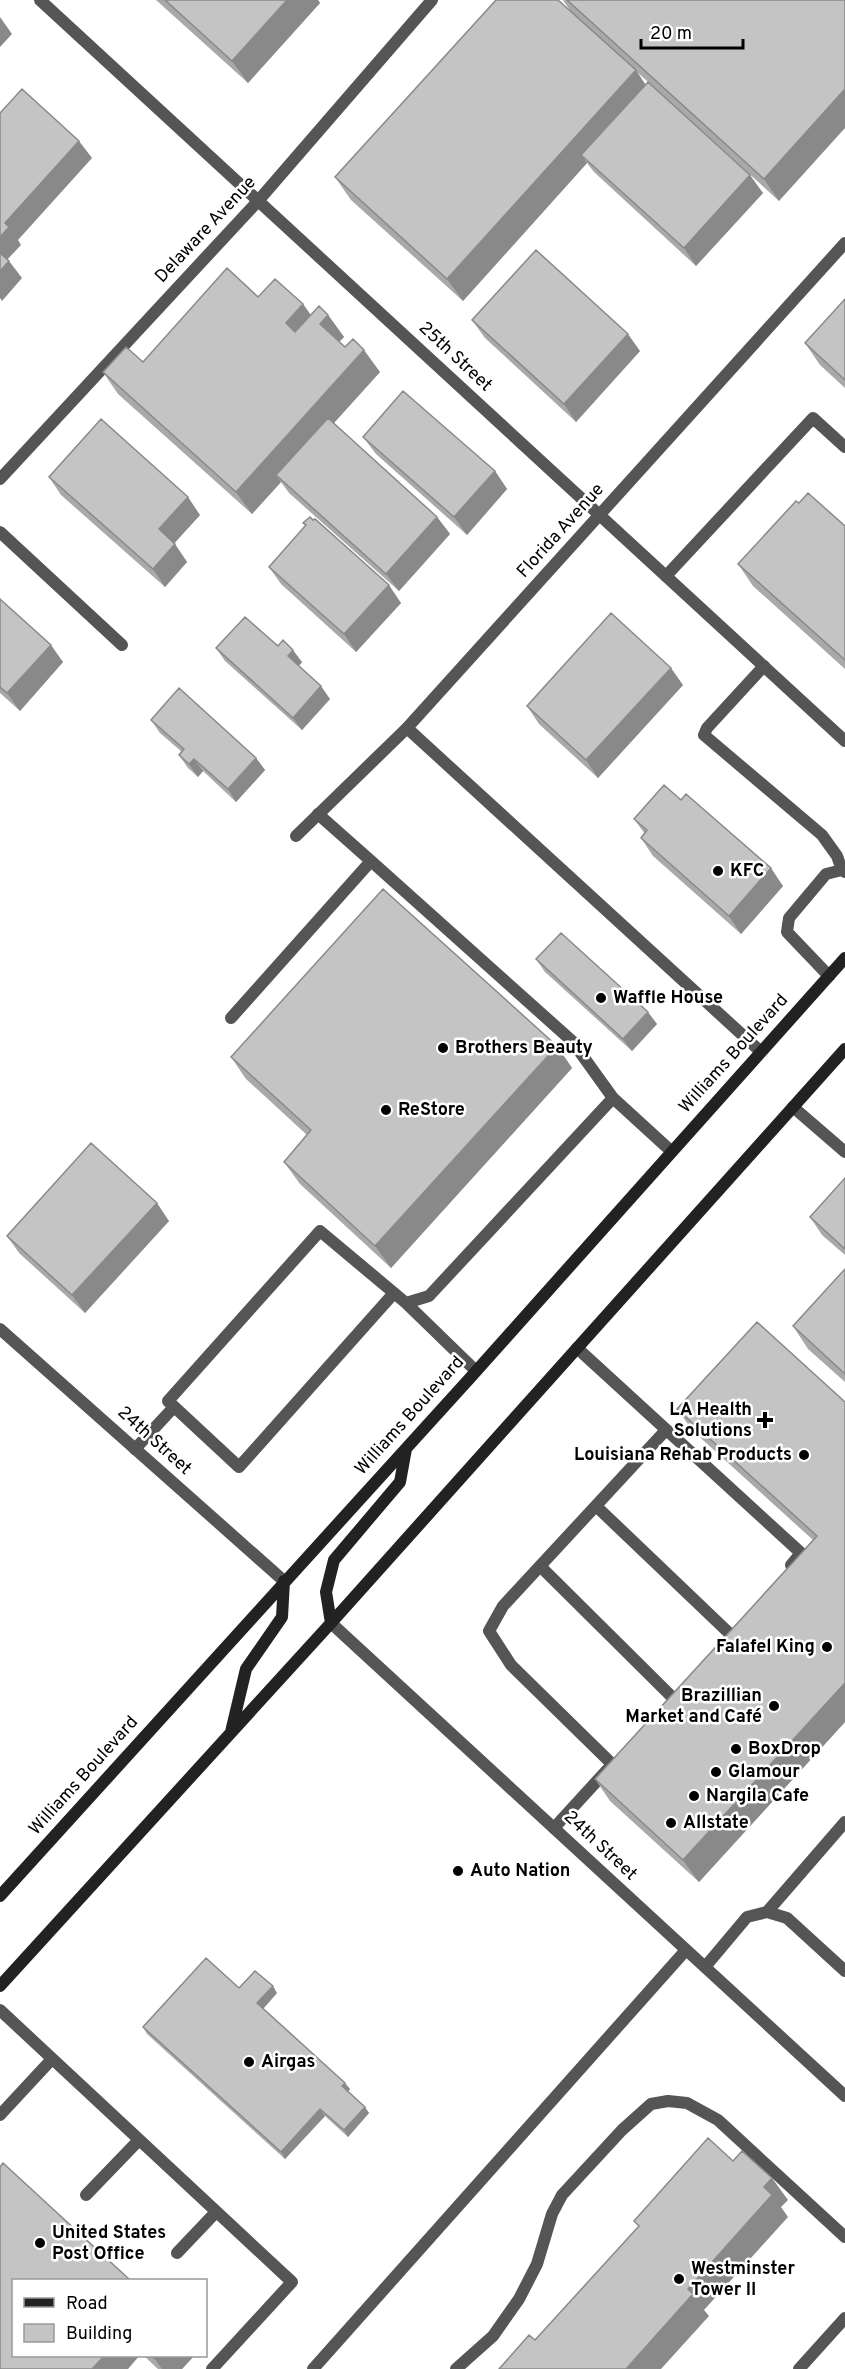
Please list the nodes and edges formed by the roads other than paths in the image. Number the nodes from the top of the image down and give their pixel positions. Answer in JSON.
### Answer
{"nodes":[{"id":1,"x":40,"y":0,"type":"edge"},
{"id":2,"x":432,"y":0,"type":"edge"},
{"id":3,"x":258,"y":201,"type":"junction"},
{"id":4,"x":845,"y":243,"type":"edge"},
{"id":5,"x":845,"y":447,"type":"edge"},
{"id":6,"x":0,"y":478,"type":"edge"},
{"id":7,"x":600,"y":515,"type":"junction"},
{"id":8,"x":0,"y":532,"type":"edge"},
{"id":9,"x":666,"y":576,"type":"junction"},
{"id":10,"x":122,"y":645,"type":"dead end"},
{"id":11,"x":764,"y":666,"type":"junction"},
{"id":12,"x":407,"y":728,"type":"junction"},
{"id":13,"x":845,"y":741,"type":"edge"},
{"id":14,"x":318,"y":814,"type":"junction"},
{"id":15,"x":296,"y":836,"type":"dead end"},
{"id":16,"x":372,"y":861,"type":"junction"},
{"id":17,"x":843,"y":871,"type":"edge"},
{"id":18,"x":845,"y":958,"type":"edge"},
{"id":19,"x":830,"y":976,"type":"junction"},
{"id":20,"x":231,"y":1018,"type":"dead end"},
{"id":21,"x":845,"y":1049,"type":"edge"},
{"id":22,"x":760,"y":1052,"type":"junction"},
{"id":23,"x":614,"y":1098,"type":"junction"},
{"id":24,"x":793,"y":1107,"type":"junction"},
{"id":25,"x":671,"y":1151,"type":"junction"},
{"id":26,"x":845,"y":1152,"type":"edge"},
{"id":27,"x":394,"y":1293,"type":"junction"},
{"id":28,"x":406,"y":1304,"type":"junction"},
{"id":29,"x":0,"y":1329,"type":"edge"},
{"id":30,"x":577,"y":1348,"type":"junction"},
{"id":31,"x":476,"y":1371,"type":"junction"},
{"id":32,"x":174,"y":1407,"type":"junction"},
{"id":33,"x":666,"y":1430,"type":"junction"},
{"id":34,"x":406,"y":1448,"type":"junction"},
{"id":35,"x":135,"y":1449,"type":"junction"},
{"id":36,"x":596,"y":1506,"type":"junction"},
{"id":37,"x":540,"y":1566,"type":"junction"},
{"id":38,"x":780,"y":1577,"type":"edge"},
{"id":39,"x":284,"y":1581,"type":"junction"},
{"id":40,"x":331,"y":1623,"type":"junction"},
{"id":41,"x":729,"y":1633,"type":"edge"},
{"id":42,"x":672,"y":1697,"type":"edge"},
{"id":43,"x":230,"y":1733,"type":"junction"},
{"id":44,"x":845,"y":1822,"type":"edge"},
{"id":45,"x":554,"y":1828,"type":"junction"},
{"id":46,"x":0,"y":1896,"type":"edge"},
{"id":47,"x":767,"y":1912,"type":"junction"},
{"id":48,"x":686,"y":1950,"type":"junction"},
{"id":49,"x":705,"y":1967,"type":"junction"},
{"id":50,"x":845,"y":1971,"type":"edge"},
{"id":51,"x":0,"y":1986,"type":"edge"},
{"id":52,"x":0,"y":2010,"type":"edge"},
{"id":53,"x":52,"y":2059,"type":"junction"},
{"id":54,"x":845,"y":2096,"type":"edge"},
{"id":55,"x":0,"y":2115,"type":"edge"},
{"id":56,"x":139,"y":2140,"type":"junction"},
{"id":57,"x":86,"y":2195,"type":"dead end"},
{"id":58,"x":216,"y":2212,"type":"junction"},
{"id":59,"x":845,"y":2237,"type":"edge"},
{"id":60,"x":177,"y":2253,"type":"dead end"},
{"id":61,"x":845,"y":2318,"type":"edge"},
{"id":62,"x":212,"y":2369,"type":"edge"},
{"id":63,"x":313,"y":2369,"type":"edge"},
{"id":64,"x":456,"y":2369,"type":"edge"},
{"id":65,"x":799,"y":2369,"type":"edge"}],
"edges":[{"from":1,"to":3,"type":"street","name":"25th Street"},
{"from":2,"to":3,"type":"street","name":"Delaware Avenue"},
{"from":3,"to":6,"type":"street","name":"Delaware Avenue"},
{"from":3,"to":7,"type":"street","name":"25th Street"},
{"from":4,"to":7,"type":"street","name":"Florida Avenue"},
{"from":5,"to":9,"type":"street"},
{"from":7,"to":9,"type":"street","name":"25th Street"},
{"from":7,"to":12,"type":"street","name":"Florida Avenue"},
{"from":8,"to":10,"type":"street"},
{"from":9,"to":11,"type":"street","name":"25th Street"},
{"from":11,"to":13,"type":"street","name":"25th Street"},
{"from":11,"to":17,"type":"street"},
{"from":12,"to":14,"type":"street","name":"Florida Avenue"},
{"from":12,"to":22,"type":"street"},
{"from":14,"to":15,"type":"street","name":"Florida Avenue"},
{"from":14,"to":16,"type":"street"},
{"from":16,"to":20,"type":"street"},
{"from":16,"to":23,"type":"street"},
{"from":17,"to":19,"type":"street"},
{"from":18,"to":19,"type":"main road","name":"Williams Boulevard"},
{"from":19,"to":22,"type":"main road","name":"Williams Boulevard"},
{"from":21,"to":24,"type":"main road"},
{"from":22,"to":25,"type":"main road","name":"Williams Boulevard"},
{"from":23,"to":25,"type":"street"},
{"from":23,"to":28,"type":"street"},
{"from":24,"to":26,"type":"street"},
{"from":24,"to":30,"type":"main road"},
{"from":25,"to":31,"type":"main road","name":"Williams Boulevard"},
{"from":27,"to":28,"type":"street"},
{"from":27,"to":32,"type":"street"},
{"from":27,"to":32,"type":"street"},
{"from":28,"to":31,"type":"street"},
{"from":29,"to":35,"type":"street","name":"24th Street"},
{"from":30,"to":33,"type":"street"},
{"from":30,"to":40,"type":"main road"},
{"from":31,"to":34,"type":"main road","name":"Williams Boulevard"},
{"from":32,"to":35,"type":"street"},
{"from":33,"to":36,"type":"street"},
{"from":33,"to":38,"type":"street"},
{"from":34,"to":39,"type":"main road","name":"Williams Boulevard"},
{"from":34,"to":40,"type":"main road"},
{"from":35,"to":39,"type":"street","name":"24th Street"},
{"from":36,"to":37,"type":"street"},
{"from":36,"to":41,"type":"street"},
{"from":37,"to":42,"type":"street"},
{"from":37,"to":45,"type":"street"},
{"from":39,"to":43,"type":"main road"},
{"from":39,"to":46,"type":"main road","name":"Williams Boulevard"},
{"from":40,"to":43,"type":"main road"},
{"from":40,"to":45,"type":"street","name":"24th Street"},
{"from":43,"to":51,"type":"main road"},
{"from":44,"to":47,"type":"street"},
{"from":45,"to":48,"type":"street","name":"24th Street"},
{"from":47,"to":49,"type":"street"},
{"from":47,"to":50,"type":"street"},
{"from":48,"to":49,"type":"street","name":"24th Street"},
{"from":48,"to":63,"type":"street"},
{"from":49,"to":54,"type":"street","name":"24th Street"},
{"from":52,"to":53,"type":"street"},
{"from":53,"to":55,"type":"street"},
{"from":53,"to":56,"type":"street"},
{"from":56,"to":57,"type":"street"},
{"from":56,"to":58,"type":"street"},
{"from":58,"to":60,"type":"street"},
{"from":58,"to":62,"type":"street"},
{"from":59,"to":64,"type":"street"},
{"from":61,"to":65,"type":"street"}]}
